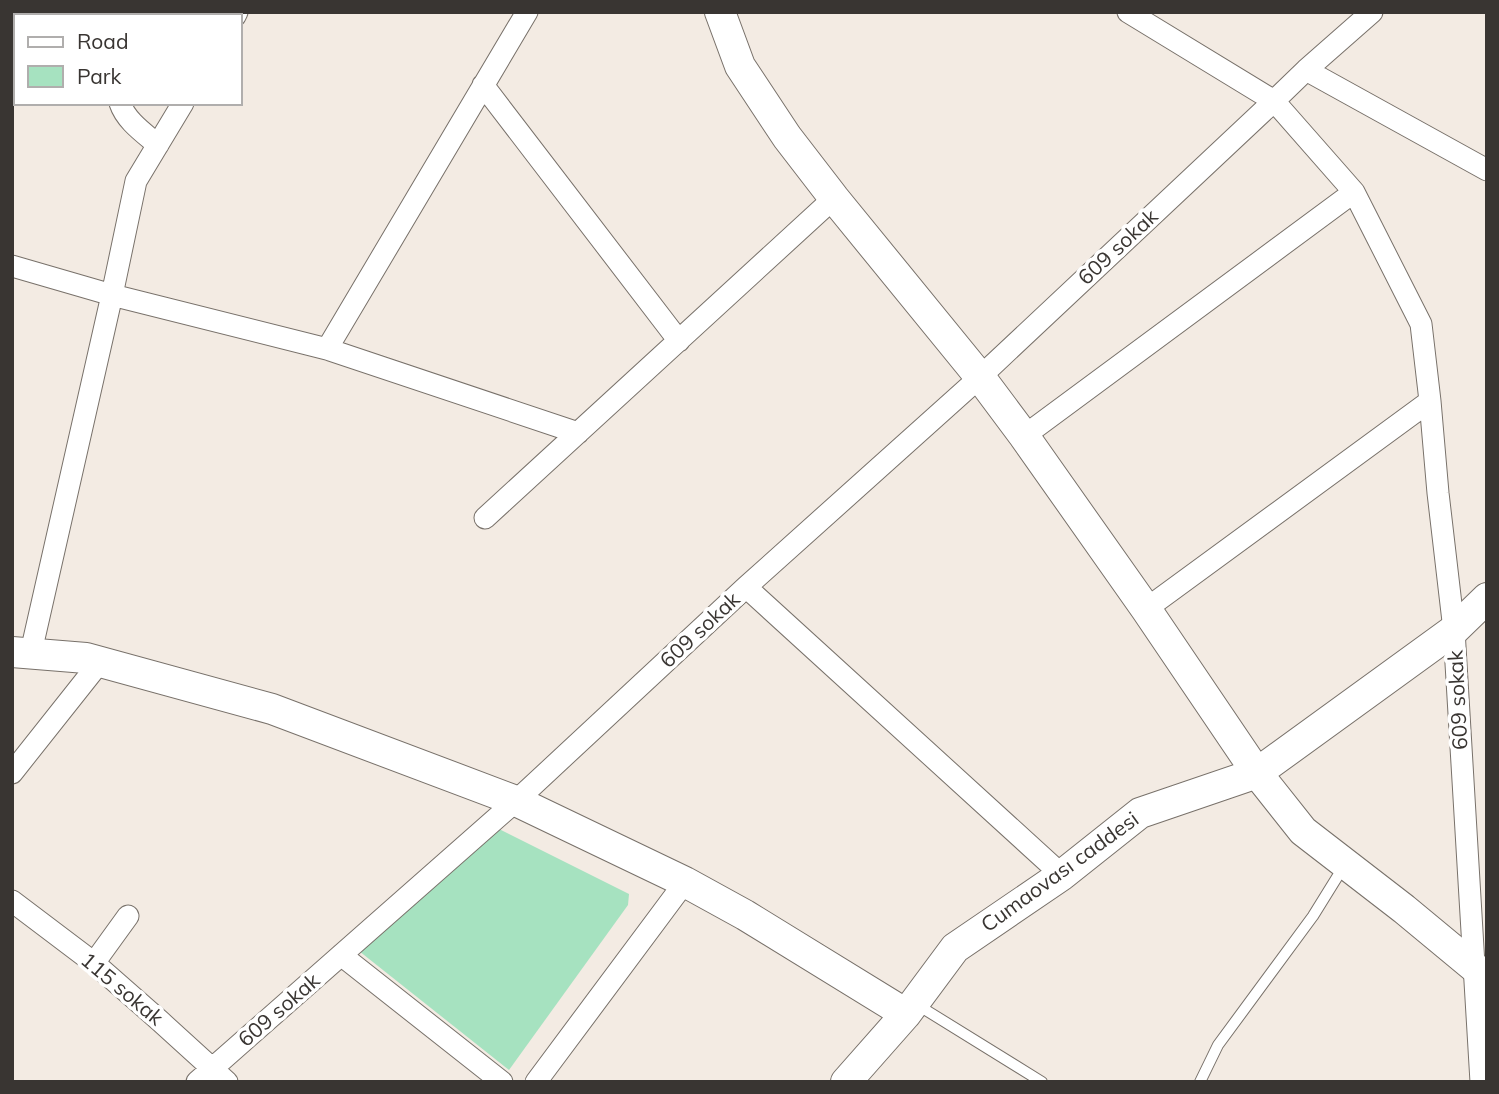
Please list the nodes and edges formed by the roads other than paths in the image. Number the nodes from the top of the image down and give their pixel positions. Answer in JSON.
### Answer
{"nodes":[{"id":1,"x":527,"y":12,"type":"edge"},
{"id":2,"x":720,"y":12,"type":"edge"},
{"id":3,"x":1128,"y":12,"type":"edge"},
{"id":4,"x":1361,"y":16,"type":"edge"},
{"id":5,"x":1306,"y":70,"type":"junction"},
{"id":6,"x":483,"y":85,"type":"junction"},
{"id":7,"x":1274,"y":101,"type":"junction"},
{"id":8,"x":121,"y":105,"type":"edge"},
{"id":9,"x":182,"y":105,"type":"edge"},
{"id":10,"x":158,"y":145,"type":"junction"},
{"id":11,"x":1487,"y":170,"type":"edge"},
{"id":12,"x":1354,"y":192,"type":"junction"},
{"id":13,"x":834,"y":198,"type":"junction"},
{"id":14,"x":12,"y":265,"type":"edge"},
{"id":15,"x":112,"y":295,"type":"junction"},
{"id":16,"x":679,"y":341,"type":"junction"},
{"id":17,"x":327,"y":349,"type":"junction"},
{"id":18,"x":980,"y":377,"type":"junction"},
{"id":19,"x":1430,"y":401,"type":"junction"},
{"id":20,"x":578,"y":433,"type":"junction"},
{"id":21,"x":1024,"y":436,"type":"junction"},
{"id":22,"x":485,"y":518,"type":"dead end"},
{"id":23,"x":746,"y":587,"type":"junction"},
{"id":24,"x":1487,"y":598,"type":"edge"},
{"id":25,"x":1146,"y":609,"type":"junction"},
{"id":26,"x":1454,"y":631,"type":"junction"},
{"id":27,"x":22,"y":652,"type":"edge"},
{"id":28,"x":100,"y":662,"type":"junction"},
{"id":29,"x":12,"y":773,"type":"edge"},
{"id":30,"x":1257,"y":773,"type":"junction"},
{"id":31,"x":516,"y":801,"type":"junction"},
{"id":32,"x":1345,"y":863,"type":"junction"},
{"id":33,"x":1062,"y":875,"type":"junction"},
{"id":34,"x":685,"y":883,"type":"junction"},
{"id":35,"x":12,"y":901,"type":"edge"},
{"id":36,"x":128,"y":916,"type":"dead end"},
{"id":37,"x":341,"y":955,"type":"junction"},
{"id":38,"x":94,"y":963,"type":"junction"},
{"id":39,"x":1474,"y":967,"type":"junction"},
{"id":40,"x":911,"y":1008,"type":"junction"},
{"id":41,"x":212,"y":1077,"type":"edge"},
{"id":42,"x":502,"y":1082,"type":"edge"},
{"id":43,"x":536,"y":1082,"type":"edge"},
{"id":44,"x":846,"y":1082,"type":"edge"},
{"id":45,"x":1042,"y":1082,"type":"edge"},
{"id":46,"x":1200,"y":1082,"type":"edge"},
{"id":47,"x":1480,"y":1082,"type":"edge"}],
"edges":[{"from":1,"to":6,"type":"street"},
{"from":2,"to":13,"type":"street"},
{"from":3,"to":7,"type":"street"},
{"from":4,"to":5,"type":"street"},
{"from":5,"to":7,"type":"street"},
{"from":5,"to":11,"type":"street"},
{"from":6,"to":16,"type":"street"},
{"from":6,"to":17,"type":"street"},
{"from":7,"to":12,"type":"street","name":"609 sokak"},
{"from":7,"to":18,"type":"street","name":"609 sokak"},
{"from":8,"to":10,"type":"street"},
{"from":9,"to":10,"type":"street"},
{"from":10,"to":15,"type":"street"},
{"from":12,"to":19,"type":"street","name":"609 sokak"},
{"from":12,"to":21,"type":"street"},
{"from":13,"to":16,"type":"street"},
{"from":13,"to":18,"type":"street"},
{"from":14,"to":15,"type":"street"},
{"from":15,"to":17,"type":"street"},
{"from":15,"to":27,"type":"street"},
{"from":16,"to":20,"type":"street"},
{"from":17,"to":20,"type":"street"},
{"from":18,"to":21,"type":"street"},
{"from":18,"to":23,"type":"street","name":"609 sokak"},
{"from":19,"to":25,"type":"street"},
{"from":19,"to":26,"type":"street","name":"609 sokak"},
{"from":20,"to":22,"type":"street"},
{"from":21,"to":25,"type":"street"},
{"from":23,"to":31,"type":"street","name":"609 sokak"},
{"from":23,"to":33,"type":"street"},
{"from":24,"to":26,"type":"street","name":"Cumaovası caddesi"},
{"from":25,"to":30,"type":"street"},
{"from":26,"to":30,"type":"street","name":"Cumaovası caddesi"},
{"from":26,"to":39,"type":"street","name":"609 sokak"},
{"from":27,"to":28,"type":"street"},
{"from":28,"to":29,"type":"street"},
{"from":28,"to":31,"type":"street"},
{"from":30,"to":32,"type":"street"},
{"from":30,"to":33,"type":"street","name":"Cumaovası caddesi"},
{"from":31,"to":34,"type":"street"},
{"from":31,"to":37,"type":"street","name":"609 sokak"},
{"from":32,"to":39,"type":"street"},
{"from":32,"to":46,"type":"lane"},
{"from":33,"to":40,"type":"street","name":"Cumaovası caddesi"},
{"from":34,"to":40,"type":"street"},
{"from":34,"to":43,"type":"street"},
{"from":35,"to":38,"type":"street","name":"115 sokak"},
{"from":36,"to":38,"type":"street"},
{"from":37,"to":41,"type":"street","name":"609 sokak"},
{"from":37,"to":42,"type":"street"},
{"from":38,"to":41,"type":"street","name":"115 sokak"},
{"from":39,"to":47,"type":"street","name":"609 sokak"},
{"from":40,"to":44,"type":"street","name":"Cumaovası caddesi"},
{"from":40,"to":45,"type":"lane"}]}
